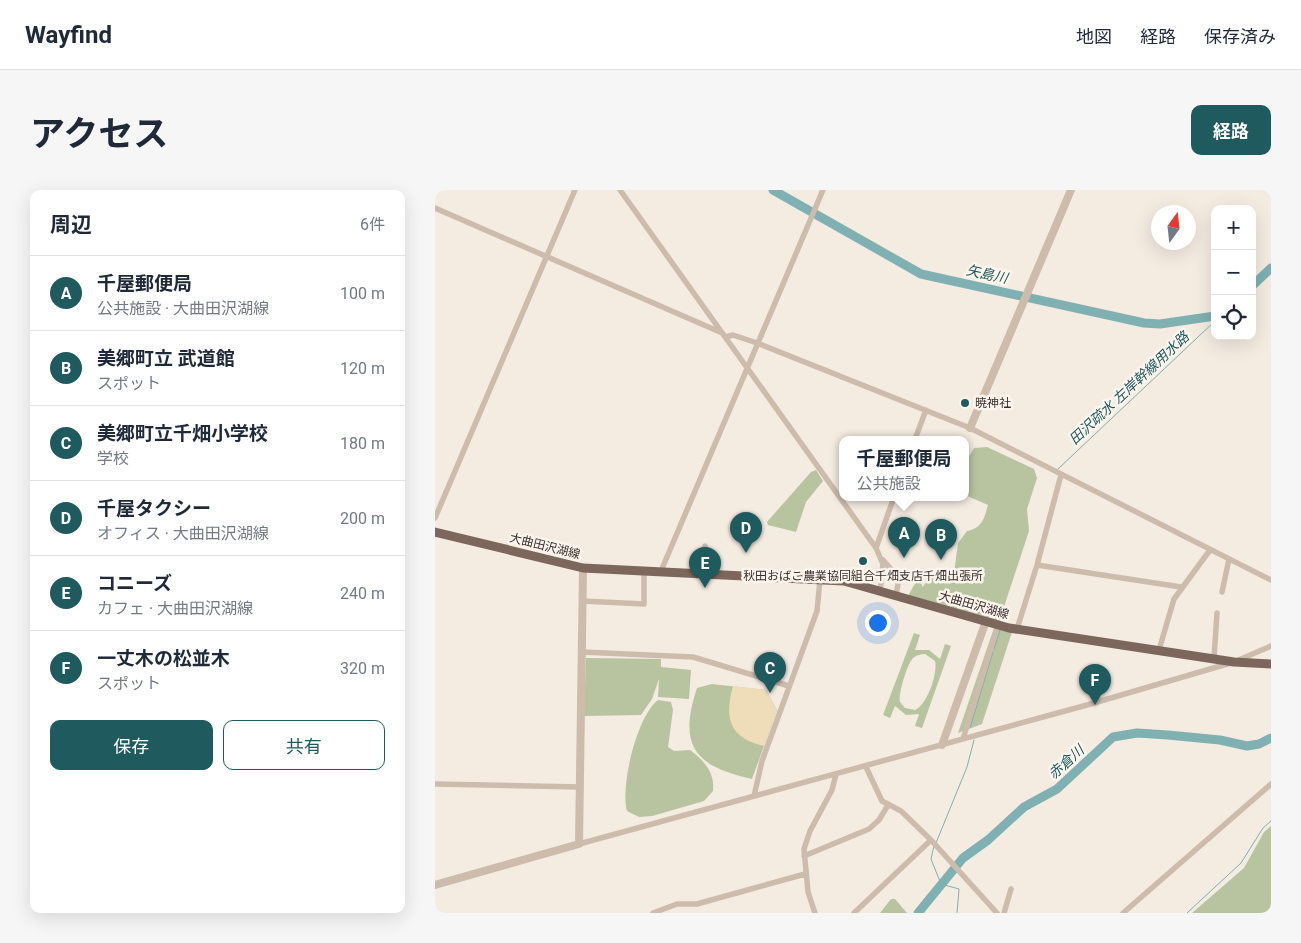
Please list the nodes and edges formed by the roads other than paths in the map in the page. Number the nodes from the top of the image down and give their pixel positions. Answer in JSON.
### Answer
{"nodes":[{"id":1,"x":575,"y":190,"type":"edge"},
{"id":2,"x":620,"y":190,"type":"edge"},
{"id":3,"x":823,"y":190,"type":"edge"},
{"id":4,"x":1071,"y":190,"type":"edge"},
{"id":5,"x":435,"y":208,"type":"edge"},
{"id":6,"x":547,"y":256,"type":"junction"},
{"id":7,"x":723,"y":335,"type":"junction"},
{"id":8,"x":757,"y":343,"type":"junction"},
{"id":9,"x":747,"y":368,"type":"junction"},
{"id":10,"x":926,"y":410,"type":"junction"},
{"id":11,"x":970,"y":428,"type":"junction"},
{"id":12,"x":916,"y":436,"type":"edge"},
{"id":13,"x":1061,"y":476,"type":"junction"},
{"id":14,"x":839,"y":496,"type":"edge"},
{"id":15,"x":842,"y":501,"type":"edge"},
{"id":16,"x":894,"y":501,"type":"edge"},
{"id":17,"x":435,"y":518,"type":"edge"},
{"id":18,"x":435,"y":532,"type":"edge"},
{"id":19,"x":705,"y":546,"type":"dead end"},
{"id":20,"x":876,"y":548,"type":"junction"},
{"id":21,"x":1210,"y":550,"type":"junction"},
{"id":22,"x":879,"y":556,"type":"junction"},
{"id":23,"x":1229,"y":559,"type":"junction"},
{"id":24,"x":1037,"y":565,"type":"junction"},
{"id":25,"x":583,"y":568,"type":"junction"},
{"id":26,"x":644,"y":570,"type":"junction"},
{"id":27,"x":661,"y":571,"type":"junction"},
{"id":28,"x":703,"y":573,"type":"junction"},
{"id":29,"x":820,"y":580,"type":"junction"},
{"id":30,"x":1271,"y":580,"type":"edge"},
{"id":31,"x":1181,"y":587,"type":"junction"},
{"id":32,"x":880,"y":592,"type":"junction"},
{"id":33,"x":1223,"y":592,"type":"dead end"},
{"id":34,"x":896,"y":596,"type":"junction"},
{"id":35,"x":583,"y":602,"type":"junction"},
{"id":36,"x":1217,"y":613,"type":"dead end"},
{"id":37,"x":986,"y":622,"type":"junction"},
{"id":38,"x":998,"y":625,"type":"junction"},
{"id":39,"x":1017,"y":629,"type":"junction"},
{"id":40,"x":1271,"y":646,"type":"edge"},
{"id":41,"x":1159,"y":650,"type":"junction"},
{"id":42,"x":582,"y":652,"type":"junction"},
{"id":43,"x":1213,"y":658,"type":"junction"},
{"id":44,"x":1234,"y":662,"type":"junction"},
{"id":45,"x":1271,"y":664,"type":"edge"},
{"id":46,"x":789,"y":686,"type":"junction"},
{"id":47,"x":963,"y":739,"type":"junction"},
{"id":48,"x":942,"y":745,"type":"junction"},
{"id":49,"x":866,"y":767,"type":"junction"},
{"id":50,"x":836,"y":774,"type":"junction"},
{"id":51,"x":435,"y":784,"type":"edge"},
{"id":52,"x":1271,"y":784,"type":"edge"},
{"id":53,"x":580,"y":787,"type":"junction"},
{"id":54,"x":753,"y":796,"type":"junction"},
{"id":55,"x":888,"y":805,"type":"junction"},
{"id":56,"x":931,"y":840,"type":"junction"},
{"id":57,"x":579,"y":844,"type":"junction"},
{"id":58,"x":805,"y":856,"type":"junction"},
{"id":59,"x":805,"y":874,"type":"junction"},
{"id":60,"x":435,"y":885,"type":"edge"},
{"id":61,"x":1011,"y":889,"type":"dead end"},
{"id":62,"x":653,"y":913,"type":"edge"},
{"id":63,"x":815,"y":913,"type":"edge"},
{"id":64,"x":853,"y":913,"type":"edge"},
{"id":65,"x":997,"y":913,"type":"edge"},
{"id":66,"x":1004,"y":913,"type":"edge"},
{"id":67,"x":1123,"y":913,"type":"edge"}],
"edges":[{"from":1,"to":6,"type":"street"},
{"from":2,"to":7,"type":"street"},
{"from":3,"to":8,"type":"street"},
{"from":4,"to":11,"type":"street"},
{"from":5,"to":6,"type":"street"},
{"from":6,"to":7,"type":"street"},
{"from":6,"to":17,"type":"street"},
{"from":7,"to":8,"type":"street"},
{"from":7,"to":9,"type":"street"},
{"from":8,"to":9,"type":"street"},
{"from":8,"to":10,"type":"street"},
{"from":9,"to":14,"type":"street"},
{"from":9,"to":27,"type":"street"},
{"from":10,"to":11,"type":"street"},
{"from":10,"to":12,"type":"street"},
{"from":11,"to":13,"type":"street"},
{"from":13,"to":21,"type":"street"},
{"from":13,"to":24,"type":"street"},
{"from":15,"to":20,"type":"street"},
{"from":16,"to":20,"type":"street"},
{"from":18,"to":25,"type":"main road","name":"大曲田沢湖線"},
{"from":19,"to":28,"type":"street"},
{"from":20,"to":22,"type":"street"},
{"from":21,"to":23,"type":"street"},
{"from":21,"to":31,"type":"street"},
{"from":22,"to":32,"type":"street"},
{"from":22,"to":34,"type":"street"},
{"from":23,"to":30,"type":"street"},
{"from":23,"to":33,"type":"street"},
{"from":24,"to":31,"type":"street"},
{"from":24,"to":39,"type":"street"},
{"from":25,"to":26,"type":"main road","name":"大曲田沢湖線"},
{"from":25,"to":35,"type":"street"},
{"from":26,"to":27,"type":"main road","name":"大曲田沢湖線"},
{"from":26,"to":35,"type":"street"},
{"from":27,"to":28,"type":"main road","name":"大曲田沢湖線"},
{"from":28,"to":29,"type":"main road","name":"大曲田沢湖線"},
{"from":29,"to":32,"type":"main road","name":"大曲田沢湖線"},
{"from":29,"to":46,"type":"street"},
{"from":31,"to":41,"type":"street"},
{"from":32,"to":34,"type":"main road","name":"大曲田沢湖線"},
{"from":34,"to":37,"type":"main road","name":"大曲田沢湖線"},
{"from":35,"to":42,"type":"street"},
{"from":36,"to":43,"type":"street"},
{"from":37,"to":38,"type":"main road","name":"大曲田沢湖線"},
{"from":37,"to":48,"type":"street"},
{"from":38,"to":39,"type":"main road","name":"大曲田沢湖線"},
{"from":38,"to":47,"type":"street"},
{"from":39,"to":41,"type":"main road","name":"大曲田沢湖線"},
{"from":40,"to":44,"type":"street"},
{"from":41,"to":43,"type":"main road","name":"大曲田沢湖線"},
{"from":42,"to":46,"type":"street"},
{"from":42,"to":53,"type":"street"},
{"from":43,"to":44,"type":"main road","name":"大曲田沢湖線"},
{"from":44,"to":45,"type":"main road","name":"大曲田沢湖線"},
{"from":44,"to":47,"type":"street"},
{"from":46,"to":54,"type":"street"},
{"from":47,"to":48,"type":"street"},
{"from":48,"to":49,"type":"street"},
{"from":49,"to":50,"type":"street"},
{"from":49,"to":55,"type":"street"},
{"from":50,"to":54,"type":"street"},
{"from":50,"to":58,"type":"street"},
{"from":51,"to":53,"type":"street"},
{"from":52,"to":67,"type":"street"},
{"from":53,"to":57,"type":"street"},
{"from":54,"to":57,"type":"street"},
{"from":55,"to":56,"type":"street"},
{"from":55,"to":58,"type":"street"},
{"from":56,"to":64,"type":"street"},
{"from":56,"to":65,"type":"street"},
{"from":57,"to":60,"type":"street"},
{"from":58,"to":59,"type":"street"},
{"from":59,"to":62,"type":"street"},
{"from":59,"to":63,"type":"street"},
{"from":61,"to":66,"type":"street"}]}
